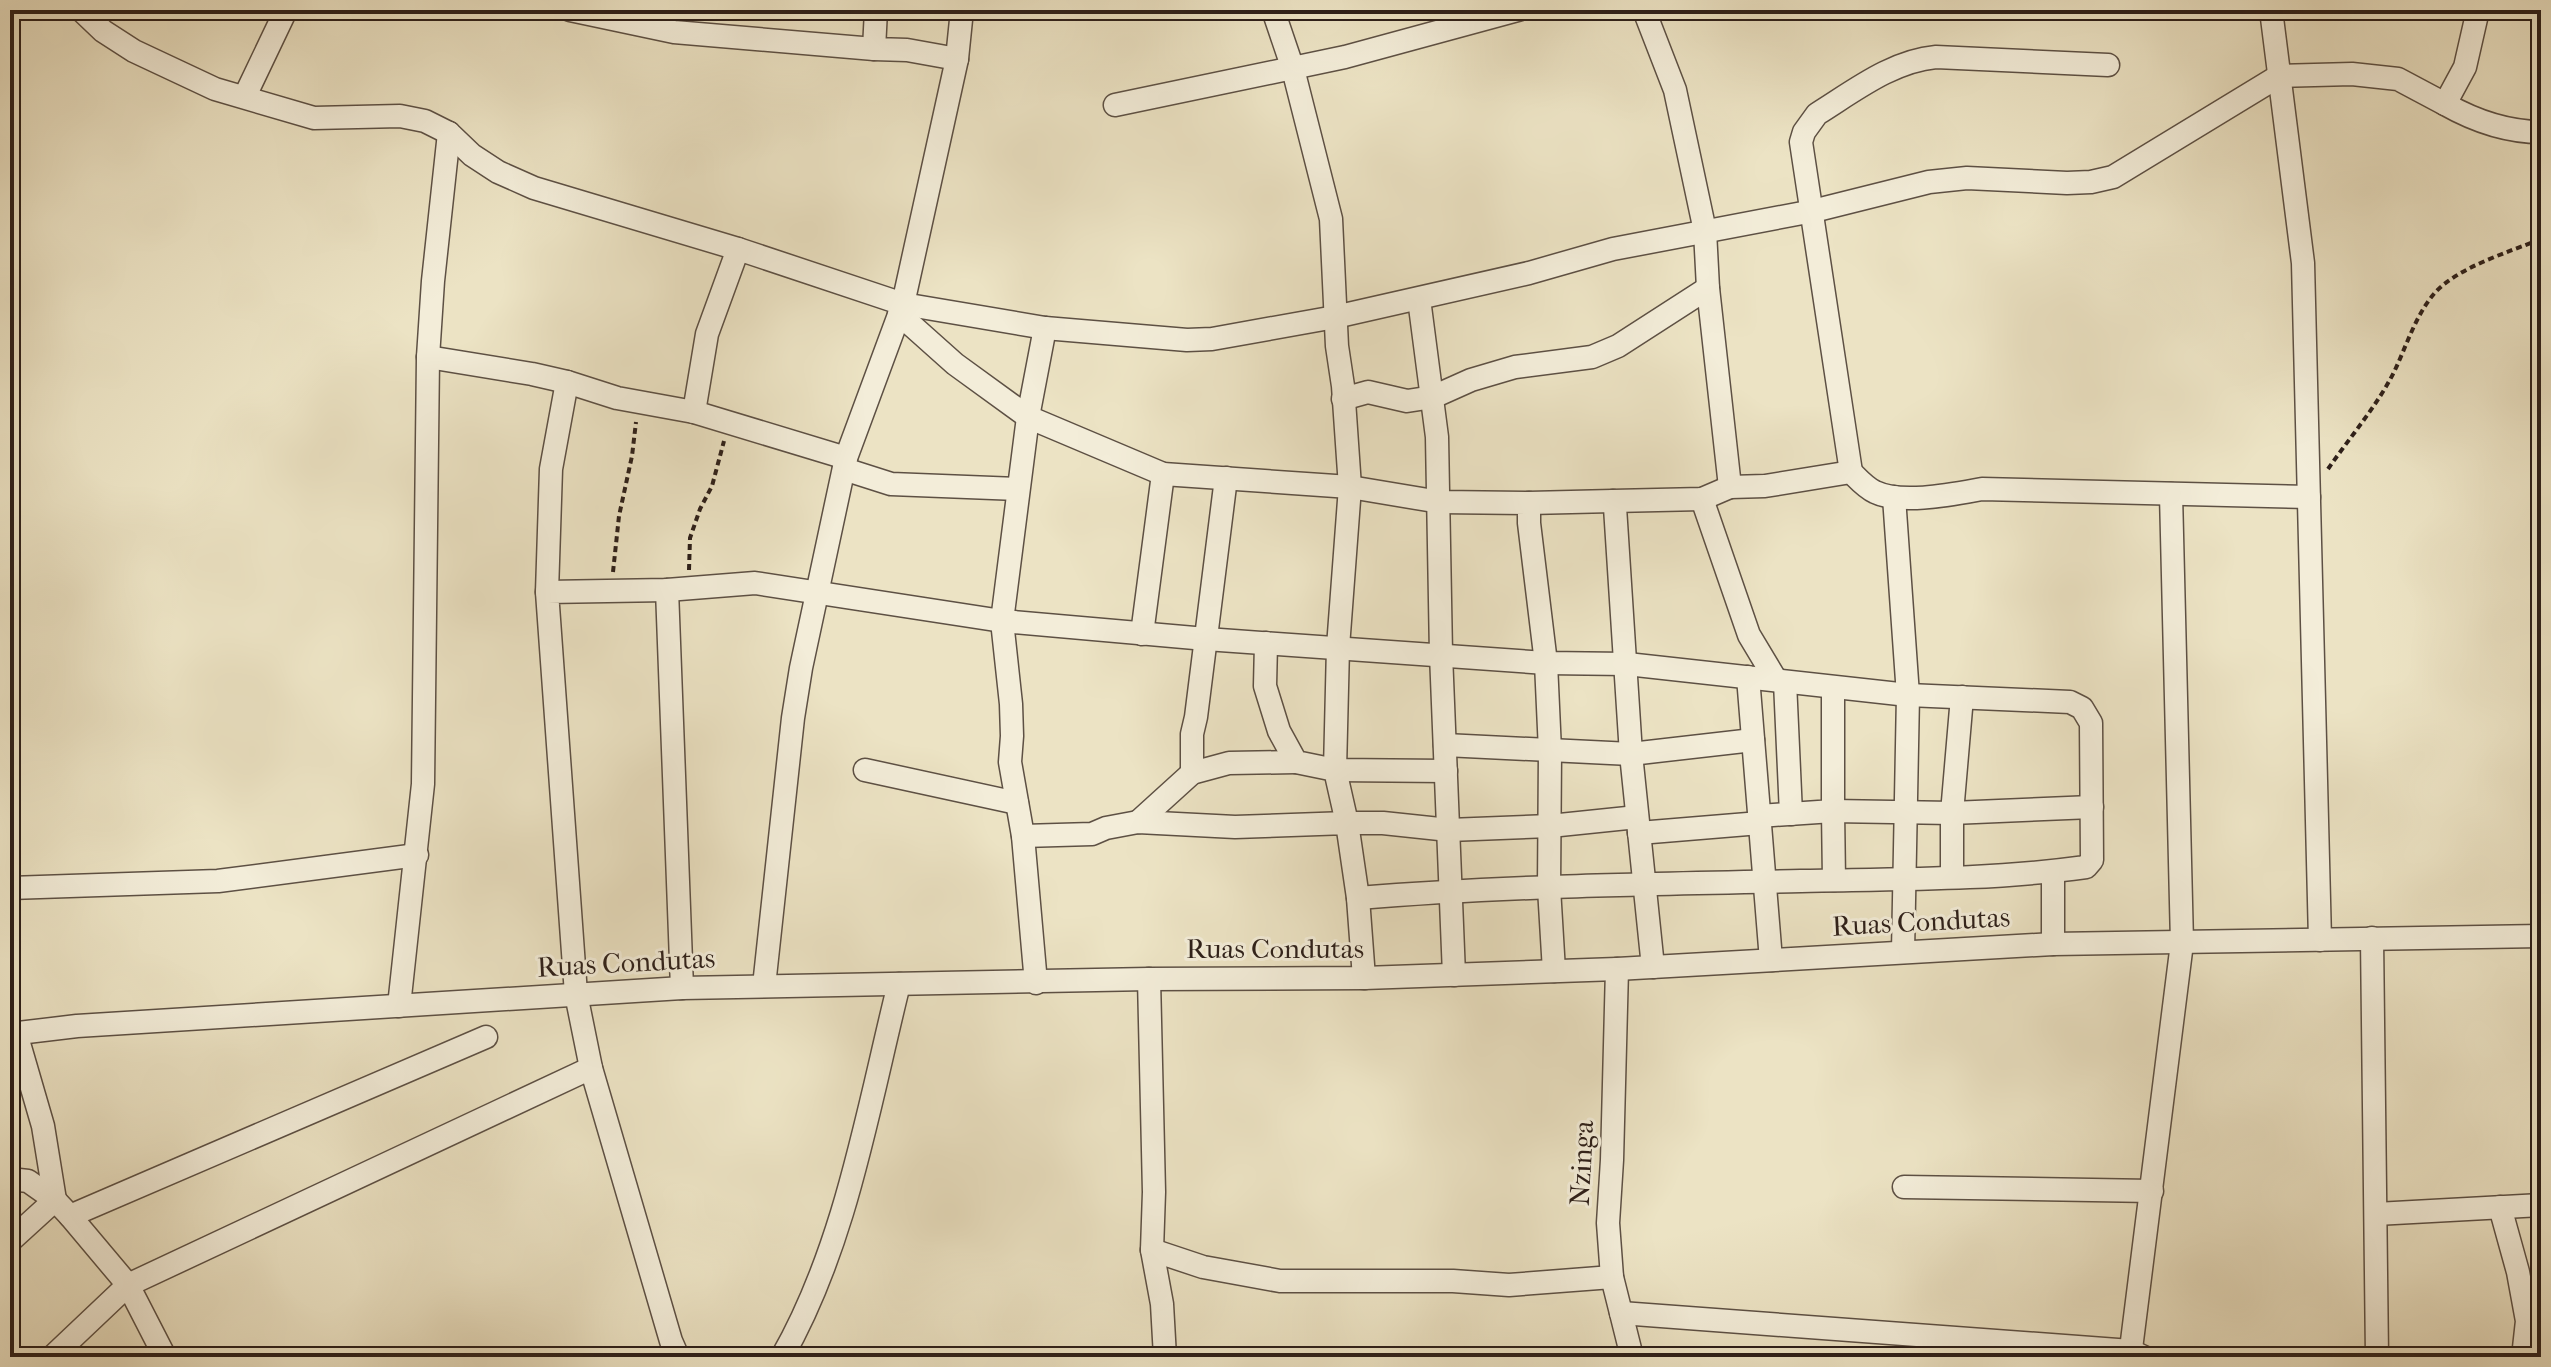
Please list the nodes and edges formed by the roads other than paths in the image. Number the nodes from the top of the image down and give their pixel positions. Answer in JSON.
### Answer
{"nodes":[{"id":1,"x":81,"y":10,"type":"edge"},
{"id":2,"x":286,"y":10,"type":"edge"},
{"id":3,"x":570,"y":10,"type":"edge"},
{"id":4,"x":876,"y":10,"type":"edge"},
{"id":5,"x":962,"y":10,"type":"edge"},
{"id":6,"x":1273,"y":10,"type":"edge"},
{"id":7,"x":1518,"y":10,"type":"edge"},
{"id":8,"x":1644,"y":10,"type":"edge"},
{"id":9,"x":2271,"y":10,"type":"edge"},
{"id":10,"x":2478,"y":10,"type":"edge"},
{"id":11,"x":607,"y":14,"type":"edge"},
{"id":12,"x":874,"y":49,"type":"junction"},
{"id":13,"x":957,"y":59,"type":"junction"},
{"id":14,"x":2108,"y":65,"type":"dead end"},
{"id":15,"x":1293,"y":69,"type":"junction"},
{"id":16,"x":2279,"y":76,"type":"junction"},
{"id":17,"x":245,"y":96,"type":"junction"},
{"id":18,"x":2445,"y":104,"type":"junction"},
{"id":19,"x":1115,"y":105,"type":"dead end"},
{"id":20,"x":2541,"y":132,"type":"edge"},
{"id":21,"x":449,"y":133,"type":"junction"},
{"id":22,"x":1813,"y":211,"type":"junction"},
{"id":23,"x":1705,"y":231,"type":"junction"},
{"id":24,"x":738,"y":249,"type":"junction"},
{"id":25,"x":1708,"y":288,"type":"junction"},
{"id":26,"x":1419,"y":299,"type":"junction"},
{"id":27,"x":901,"y":309,"type":"junction"},
{"id":28,"x":1335,"y":317,"type":"junction"},
{"id":29,"x":1045,"y":328,"type":"junction"},
{"id":30,"x":428,"y":357,"type":"junction"},
{"id":31,"x":567,"y":382,"type":"junction"},
{"id":32,"x":1433,"y":397,"type":"junction"},
{"id":33,"x":1343,"y":399,"type":"junction"},
{"id":34,"x":694,"y":412,"type":"junction"},
{"id":35,"x":1028,"y":417,"type":"junction"},
{"id":36,"x":845,"y":464,"type":"junction"},
{"id":37,"x":1851,"y":472,"type":"junction"},
{"id":38,"x":1163,"y":474,"type":"junction"},
{"id":39,"x":1226,"y":478,"type":"junction"},
{"id":40,"x":1350,"y":487,"type":"junction"},
{"id":41,"x":1730,"y":487,"type":"junction"},
{"id":42,"x":1018,"y":489,"type":"junction"},
{"id":43,"x":2171,"y":494,"type":"junction"},
{"id":44,"x":1894,"y":497,"type":"junction"},
{"id":45,"x":2309,"y":497,"type":"junction"},
{"id":46,"x":1702,"y":499,"type":"junction"},
{"id":47,"x":1613,"y":501,"type":"junction"},
{"id":48,"x":1440,"y":502,"type":"junction"},
{"id":49,"x":1529,"y":503,"type":"junction"},
{"id":50,"x":677,"y":589,"type":"junction"},
{"id":51,"x":547,"y":592,"type":"junction"},
{"id":52,"x":818,"y":593,"type":"junction"},
{"id":53,"x":1002,"y":621,"type":"junction"},
{"id":54,"x":1142,"y":634,"type":"junction"},
{"id":55,"x":1206,"y":639,"type":"junction"},
{"id":56,"x":1266,"y":643,"type":"junction"},
{"id":57,"x":1338,"y":647,"type":"junction"},
{"id":58,"x":1441,"y":654,"type":"junction"},
{"id":59,"x":1546,"y":663,"type":"junction"},
{"id":60,"x":1627,"y":664,"type":"junction"},
{"id":61,"x":1748,"y":677,"type":"junction"},
{"id":62,"x":1780,"y":681,"type":"junction"},
{"id":63,"x":1833,"y":688,"type":"junction"},
{"id":64,"x":1908,"y":695,"type":"junction"},
{"id":65,"x":1962,"y":697,"type":"junction"},
{"id":66,"x":1753,"y":740,"type":"junction"},
{"id":67,"x":1445,"y":745,"type":"junction"},
{"id":68,"x":1550,"y":751,"type":"junction"},
{"id":69,"x":1631,"y":754,"type":"junction"},
{"id":70,"x":1296,"y":762,"type":"junction"},
{"id":71,"x":865,"y":770,"type":"dead end"},
{"id":72,"x":1335,"y":770,"type":"junction"},
{"id":73,"x":1446,"y":771,"type":"junction"},
{"id":74,"x":1192,"y":773,"type":"junction"},
{"id":75,"x":1017,"y":803,"type":"junction"},
{"id":76,"x":2092,"y":807,"type":"junction"},
{"id":77,"x":1833,"y":811,"type":"junction"},
{"id":78,"x":1904,"y":811,"type":"junction"},
{"id":79,"x":1952,"y":813,"type":"junction"},
{"id":80,"x":1791,"y":814,"type":"junction"},
{"id":81,"x":1760,"y":819,"type":"junction"},
{"id":82,"x":1138,"y":822,"type":"junction"},
{"id":83,"x":1347,"y":823,"type":"junction"},
{"id":84,"x":1638,"y":825,"type":"junction"},
{"id":85,"x":1550,"y":826,"type":"junction"},
{"id":86,"x":1449,"y":830,"type":"junction"},
{"id":87,"x":1023,"y":836,"type":"junction"},
{"id":88,"x":417,"y":855,"type":"junction"},
{"id":89,"x":2053,"y":872,"type":"junction"},
{"id":90,"x":1952,"y":876,"type":"junction"},
{"id":91,"x":1904,"y":879,"type":"junction"},
{"id":92,"x":1834,"y":880,"type":"junction"},
{"id":93,"x":1765,"y":882,"type":"junction"},
{"id":94,"x":1644,"y":884,"type":"junction"},
{"id":95,"x":10,"y":888,"type":"edge"},
{"id":96,"x":1549,"y":888,"type":"junction"},
{"id":97,"x":1451,"y":891,"type":"junction"},
{"id":98,"x":1358,"y":898,"type":"junction"},
{"id":99,"x":2541,"y":936,"type":"edge"},
{"id":100,"x":2372,"y":938,"type":"junction"},
{"id":101,"x":2320,"y":940,"type":"junction"},
{"id":102,"x":2182,"y":943,"type":"junction"},
{"id":103,"x":2053,"y":944,"type":"junction"},
{"id":104,"x":1903,"y":952,"type":"junction"},
{"id":105,"x":1771,"y":960,"type":"junction"},
{"id":106,"x":1653,"y":967,"type":"junction"},
{"id":107,"x":1617,"y":969,"type":"junction"},
{"id":108,"x":1554,"y":971,"type":"junction"},
{"id":109,"x":1454,"y":975,"type":"junction"},
{"id":110,"x":1364,"y":978,"type":"junction"},
{"id":111,"x":1149,"y":979,"type":"junction"},
{"id":112,"x":1036,"y":983,"type":"junction"},
{"id":113,"x":899,"y":984,"type":"junction"},
{"id":114,"x":764,"y":986,"type":"junction"},
{"id":115,"x":682,"y":988,"type":"junction"},
{"id":116,"x":576,"y":994,"type":"junction"},
{"id":117,"x":399,"y":1006,"type":"junction"},
{"id":118,"x":13,"y":1033,"type":"edge"},
{"id":119,"x":486,"y":1037,"type":"dead end"},
{"id":120,"x":591,"y":1068,"type":"junction"},
{"id":121,"x":10,"y":1179,"type":"edge"},
{"id":122,"x":1904,"y":1187,"type":"dead end"},
{"id":123,"x":2152,"y":1191,"type":"junction"},
{"id":124,"x":2541,"y":1205,"type":"edge"},
{"id":125,"x":2500,"y":1207,"type":"junction"},
{"id":126,"x":63,"y":1208,"type":"junction"},
{"id":127,"x":2376,"y":1214,"type":"junction"},
{"id":128,"x":10,"y":1241,"type":"edge"},
{"id":129,"x":1152,"y":1250,"type":"junction"},
{"id":130,"x":1612,"y":1277,"type":"junction"},
{"id":131,"x":128,"y":1285,"type":"junction"},
{"id":132,"x":1621,"y":1313,"type":"junction"},
{"id":133,"x":669,"y":1352,"type":"edge"},
{"id":134,"x":2135,"y":1355,"type":"edge"},
{"id":135,"x":52,"y":1357,"type":"edge"},
{"id":136,"x":165,"y":1357,"type":"edge"},
{"id":137,"x":782,"y":1357,"type":"edge"},
{"id":138,"x":1165,"y":1357,"type":"edge"},
{"id":139,"x":1632,"y":1357,"type":"edge"},
{"id":140,"x":2377,"y":1357,"type":"edge"},
{"id":141,"x":2523,"y":1357,"type":"edge"}],
"edges":[{"from":1,"to":17,"type":"street"},
{"from":2,"to":17,"type":"street"},
{"from":3,"to":11,"type":"street"},
{"from":4,"to":12,"type":"street"},
{"from":5,"to":13,"type":"street"},
{"from":6,"to":15,"type":"street"},
{"from":7,"to":15,"type":"street"},
{"from":8,"to":23,"type":"street"},
{"from":9,"to":16,"type":"street"},
{"from":10,"to":18,"type":"street"},
{"from":11,"to":12,"type":"street"},
{"from":12,"to":13,"type":"street"},
{"from":13,"to":27,"type":"street"},
{"from":14,"to":22,"type":"street"},
{"from":15,"to":19,"type":"street"},
{"from":15,"to":28,"type":"street"},
{"from":16,"to":18,"type":"street"},
{"from":16,"to":22,"type":"street"},
{"from":16,"to":45,"type":"street"},
{"from":17,"to":21,"type":"street"},
{"from":18,"to":20,"type":"street"},
{"from":21,"to":24,"type":"street"},
{"from":21,"to":30,"type":"street"},
{"from":22,"to":23,"type":"street"},
{"from":22,"to":37,"type":"street"},
{"from":23,"to":25,"type":"street"},
{"from":23,"to":26,"type":"street"},
{"from":24,"to":27,"type":"street"},
{"from":24,"to":34,"type":"street"},
{"from":25,"to":32,"type":"street"},
{"from":25,"to":41,"type":"street"},
{"from":26,"to":28,"type":"street"},
{"from":26,"to":32,"type":"street"},
{"from":27,"to":29,"type":"street"},
{"from":27,"to":35,"type":"street"},
{"from":27,"to":36,"type":"street"},
{"from":28,"to":29,"type":"street"},
{"from":28,"to":33,"type":"street"},
{"from":29,"to":35,"type":"street"},
{"from":30,"to":31,"type":"street"},
{"from":30,"to":88,"type":"street"},
{"from":31,"to":34,"type":"street"},
{"from":31,"to":51,"type":"street"},
{"from":32,"to":33,"type":"street"},
{"from":32,"to":48,"type":"street"},
{"from":33,"to":40,"type":"street"},
{"from":34,"to":36,"type":"street"},
{"from":35,"to":38,"type":"street"},
{"from":35,"to":42,"type":"street"},
{"from":36,"to":42,"type":"street"},
{"from":36,"to":52,"type":"street"},
{"from":37,"to":41,"type":"street"},
{"from":37,"to":44,"type":"street"},
{"from":38,"to":39,"type":"street"},
{"from":38,"to":54,"type":"street"},
{"from":39,"to":40,"type":"street"},
{"from":39,"to":55,"type":"street"},
{"from":40,"to":48,"type":"street"},
{"from":40,"to":57,"type":"street"},
{"from":41,"to":46,"type":"street"},
{"from":42,"to":53,"type":"street"},
{"from":43,"to":44,"type":"street"},
{"from":43,"to":45,"type":"street"},
{"from":43,"to":102,"type":"street"},
{"from":44,"to":64,"type":"street"},
{"from":45,"to":101,"type":"street"},
{"from":46,"to":47,"type":"street"},
{"from":46,"to":62,"type":"street"},
{"from":47,"to":49,"type":"street"},
{"from":47,"to":60,"type":"street"},
{"from":48,"to":49,"type":"street"},
{"from":48,"to":58,"type":"street"},
{"from":49,"to":59,"type":"street"},
{"from":50,"to":51,"type":"street"},
{"from":50,"to":52,"type":"street"},
{"from":50,"to":115,"type":"street"},
{"from":51,"to":116,"type":"street"},
{"from":52,"to":53,"type":"street"},
{"from":52,"to":114,"type":"street"},
{"from":53,"to":54,"type":"street"},
{"from":53,"to":75,"type":"street"},
{"from":54,"to":55,"type":"street"},
{"from":55,"to":56,"type":"street"},
{"from":55,"to":74,"type":"street"},
{"from":56,"to":57,"type":"street"},
{"from":56,"to":70,"type":"street"},
{"from":57,"to":58,"type":"street"},
{"from":57,"to":72,"type":"street"},
{"from":58,"to":59,"type":"street"},
{"from":58,"to":67,"type":"street"},
{"from":59,"to":60,"type":"street"},
{"from":59,"to":68,"type":"street"},
{"from":60,"to":61,"type":"street"},
{"from":60,"to":69,"type":"street"},
{"from":61,"to":62,"type":"street"},
{"from":61,"to":66,"type":"street"},
{"from":62,"to":63,"type":"street"},
{"from":62,"to":80,"type":"street"},
{"from":63,"to":64,"type":"street"},
{"from":63,"to":77,"type":"street"},
{"from":64,"to":65,"type":"street"},
{"from":64,"to":78,"type":"street"},
{"from":65,"to":76,"type":"street"},
{"from":65,"to":79,"type":"street"},
{"from":66,"to":69,"type":"street"},
{"from":66,"to":81,"type":"street"},
{"from":67,"to":68,"type":"street"},
{"from":67,"to":73,"type":"street"},
{"from":68,"to":69,"type":"street"},
{"from":68,"to":85,"type":"street"},
{"from":69,"to":84,"type":"street"},
{"from":70,"to":72,"type":"street"},
{"from":70,"to":74,"type":"street"},
{"from":71,"to":75,"type":"street"},
{"from":72,"to":73,"type":"street"},
{"from":72,"to":83,"type":"street"},
{"from":73,"to":86,"type":"street"},
{"from":74,"to":82,"type":"street"},
{"from":75,"to":87,"type":"street"},
{"from":76,"to":79,"type":"street"},
{"from":76,"to":89,"type":"street"},
{"from":77,"to":78,"type":"street"},
{"from":77,"to":80,"type":"street"},
{"from":77,"to":92,"type":"street"},
{"from":78,"to":79,"type":"street"},
{"from":78,"to":91,"type":"street"},
{"from":79,"to":90,"type":"street"},
{"from":80,"to":81,"type":"street"},
{"from":81,"to":84,"type":"street"},
{"from":81,"to":93,"type":"street"},
{"from":82,"to":83,"type":"street"},
{"from":82,"to":87,"type":"street"},
{"from":83,"to":86,"type":"street"},
{"from":83,"to":98,"type":"street"},
{"from":84,"to":85,"type":"street"},
{"from":84,"to":94,"type":"street"},
{"from":85,"to":86,"type":"street"},
{"from":85,"to":96,"type":"street"},
{"from":86,"to":97,"type":"street"},
{"from":87,"to":112,"type":"street"},
{"from":88,"to":95,"type":"street"},
{"from":88,"to":117,"type":"street"},
{"from":89,"to":90,"type":"street"},
{"from":89,"to":103,"type":"street"},
{"from":90,"to":91,"type":"street"},
{"from":91,"to":92,"type":"street"},
{"from":91,"to":104,"type":"street"},
{"from":92,"to":93,"type":"street"},
{"from":93,"to":94,"type":"street"},
{"from":93,"to":105,"type":"street"},
{"from":94,"to":96,"type":"street"},
{"from":94,"to":106,"type":"street"},
{"from":96,"to":97,"type":"street"},
{"from":96,"to":108,"type":"street"},
{"from":97,"to":98,"type":"street"},
{"from":97,"to":109,"type":"street"},
{"from":98,"to":110,"type":"street"},
{"from":99,"to":100,"type":"street","name":"Ruas Condutas"},
{"from":100,"to":101,"type":"street","name":"Ruas Condutas"},
{"from":100,"to":127,"type":"street"},
{"from":101,"to":102,"type":"street","name":"Ruas Condutas"},
{"from":102,"to":103,"type":"street","name":"Ruas Condutas"},
{"from":102,"to":123,"type":"street"},
{"from":103,"to":104,"type":"street","name":"Ruas Condutas"},
{"from":104,"to":105,"type":"street","name":"Ruas Condutas"},
{"from":105,"to":106,"type":"street","name":"Ruas Condutas"},
{"from":106,"to":107,"type":"street","name":"Ruas Condutas"},
{"from":107,"to":108,"type":"street","name":"Ruas Condutas"},
{"from":107,"to":130,"type":"street","name":"Nzinga"},
{"from":108,"to":109,"type":"street","name":"Ruas Condutas"},
{"from":109,"to":110,"type":"street","name":"Ruas Condutas"},
{"from":110,"to":111,"type":"street","name":"Ruas Condutas"},
{"from":111,"to":112,"type":"street","name":"Ruas Condutas"},
{"from":111,"to":129,"type":"street"},
{"from":112,"to":113,"type":"street","name":"Ruas Condutas"},
{"from":113,"to":114,"type":"street","name":"Ruas Condutas"},
{"from":113,"to":137,"type":"street"},
{"from":114,"to":115,"type":"street","name":"Ruas Condutas"},
{"from":115,"to":116,"type":"street","name":"Ruas Condutas"},
{"from":116,"to":117,"type":"street","name":"Ruas Condutas"},
{"from":116,"to":120,"type":"street"},
{"from":117,"to":118,"type":"street","name":"Ruas Condutas"},
{"from":118,"to":126,"type":"street"},
{"from":119,"to":126,"type":"street"},
{"from":120,"to":131,"type":"street"},
{"from":120,"to":133,"type":"street"},
{"from":121,"to":126,"type":"street"},
{"from":122,"to":123,"type":"street"},
{"from":123,"to":134,"type":"street"},
{"from":124,"to":125,"type":"street"},
{"from":125,"to":127,"type":"street"},
{"from":125,"to":141,"type":"street"},
{"from":126,"to":128,"type":"street"},
{"from":126,"to":131,"type":"street"},
{"from":127,"to":140,"type":"street"},
{"from":129,"to":130,"type":"street"},
{"from":129,"to":138,"type":"street"},
{"from":130,"to":132,"type":"street","name":"Nzinga"},
{"from":131,"to":135,"type":"street"},
{"from":131,"to":136,"type":"street"},
{"from":132,"to":134,"type":"street"},
{"from":132,"to":139,"type":"street","name":"Nzinga"}]}
